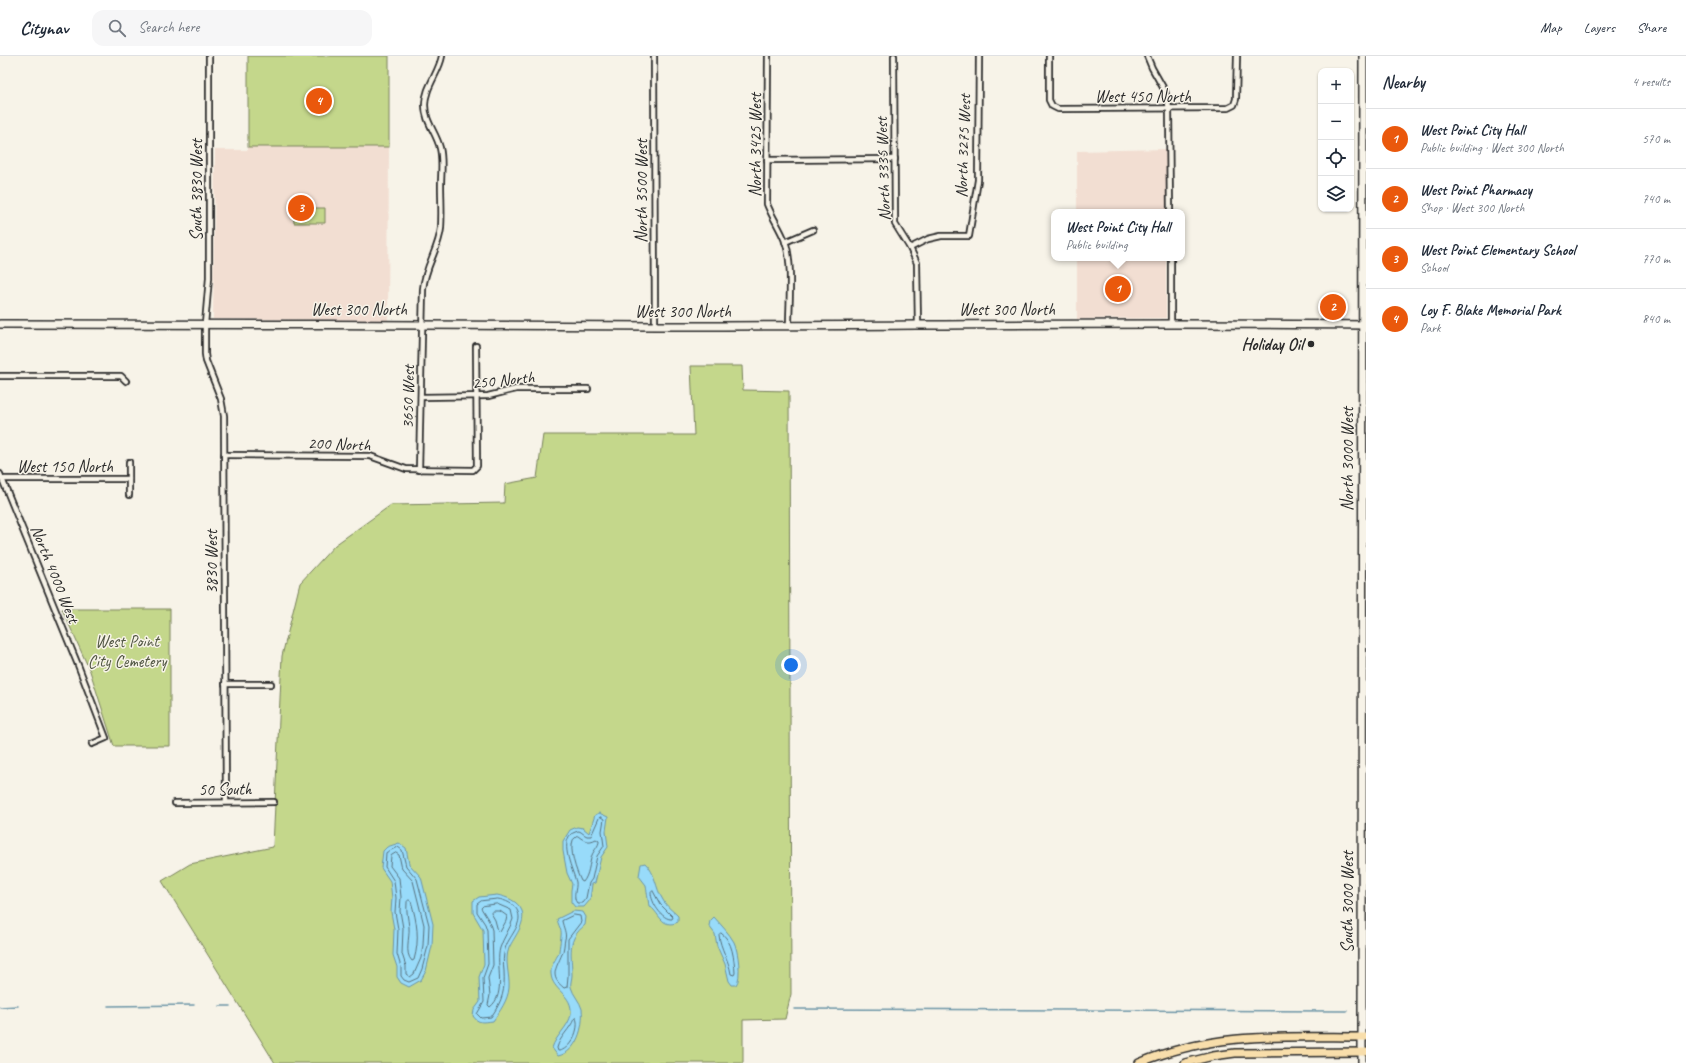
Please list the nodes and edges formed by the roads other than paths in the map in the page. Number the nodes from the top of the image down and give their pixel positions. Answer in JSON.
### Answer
{"nodes":[{"id":1,"x":210,"y":56,"type":"edge"},
{"id":2,"x":442,"y":56,"type":"edge"},
{"id":3,"x":654,"y":56,"type":"edge"},
{"id":4,"x":768,"y":56,"type":"edge"},
{"id":5,"x":894,"y":56,"type":"edge"},
{"id":6,"x":979,"y":56,"type":"edge"},
{"id":7,"x":1049,"y":56,"type":"edge"},
{"id":8,"x":1147,"y":56,"type":"edge"},
{"id":9,"x":1237,"y":56,"type":"edge"},
{"id":10,"x":1363,"y":56,"type":"edge"},
{"id":11,"x":1169,"y":108,"type":"junction"},
{"id":12,"x":895,"y":159,"type":"junction"},
{"id":13,"x":767,"y":160,"type":"junction"},
{"id":14,"x":1170,"y":209,"type":"edge"},
{"id":15,"x":813,"y":230,"type":"dead end"},
{"id":16,"x":785,"y":242,"type":"junction"},
{"id":17,"x":910,"y":248,"type":"junction"},
{"id":18,"x":1171,"y":261,"type":"edge"},
{"id":19,"x":1171,"y":323,"type":"junction"},
{"id":20,"x":0,"y":324,"type":"edge"},
{"id":21,"x":205,"y":324,"type":"junction"},
{"id":22,"x":422,"y":325,"type":"junction"},
{"id":23,"x":918,"y":325,"type":"junction"},
{"id":24,"x":1364,"y":325,"type":"edge"},
{"id":25,"x":655,"y":326,"type":"junction"},
{"id":26,"x":789,"y":326,"type":"junction"},
{"id":27,"x":476,"y":346,"type":"dead end"},
{"id":28,"x":0,"y":376,"type":"edge"},
{"id":29,"x":126,"y":381,"type":"dead end"},
{"id":30,"x":588,"y":389,"type":"dead end"},
{"id":31,"x":421,"y":397,"type":"junction"},
{"id":32,"x":477,"y":397,"type":"junction"},
{"id":33,"x":224,"y":455,"type":"junction"},
{"id":34,"x":129,"y":462,"type":"dead end"},
{"id":35,"x":419,"y":470,"type":"junction"},
{"id":36,"x":1,"y":476,"type":"edge"},
{"id":37,"x":129,"y":479,"type":"junction"},
{"id":38,"x":129,"y":495,"type":"dead end"},
{"id":39,"x":1364,"y":526,"type":"edge"},
{"id":40,"x":225,"y":684,"type":"junction"},
{"id":41,"x":271,"y":684,"type":"dead end"},
{"id":42,"x":1364,"y":696,"type":"edge"},
{"id":43,"x":1362,"y":742,"type":"joint"},
{"id":44,"x":92,"y":744,"type":"dead end"},
{"id":45,"x":226,"y":802,"type":"junction"},
{"id":46,"x":274,"y":802,"type":"dead end"},
{"id":47,"x":175,"y":803,"type":"dead end"},
{"id":48,"x":1364,"y":822,"type":"edge"},
{"id":49,"x":1364,"y":919,"type":"edge"},
{"id":50,"x":1364,"y":1037,"type":"edge"},
{"id":51,"x":1364,"y":1052,"type":"edge"},
{"id":52,"x":1139,"y":1063,"type":"edge"},
{"id":53,"x":1185,"y":1063,"type":"edge"},
{"id":54,"x":1362,"y":1063,"type":"edge"}],
"edges":[{"from":1,"to":21,"type":"street","name":"South 3830 West"},
{"from":2,"to":22,"type":"street","name":"3650 West"},
{"from":3,"to":25,"type":"street","name":"North 3500 West"},
{"from":4,"to":13,"type":"street","name":"North 3425 West"},
{"from":5,"to":12,"type":"street","name":"North 3335 West"},
{"from":6,"to":17,"type":"street","name":"North 3275 West"},
{"from":7,"to":11,"type":"street","name":"West 450 North"},
{"from":8,"to":11,"type":"street"},
{"from":9,"to":11,"type":"street","name":"West 450 North"},
{"from":10,"to":24,"type":"main road","name":"North 3000 West"},
{"from":11,"to":14,"type":"street"},
{"from":12,"to":13,"type":"street"},
{"from":12,"to":17,"type":"street","name":"North 3335 West"},
{"from":13,"to":16,"type":"street","name":"North 3425 West"},
{"from":15,"to":16,"type":"street"},
{"from":16,"to":26,"type":"street","name":"North 3425 West"},
{"from":17,"to":23,"type":"street","name":"North 3335 West"},
{"from":18,"to":19,"type":"street"},
{"from":19,"to":23,"type":"main road","name":"West 300 North"},
{"from":19,"to":24,"type":"main road","name":"West 300 North"},
{"from":20,"to":21,"type":"main road","name":"West 300 North"},
{"from":21,"to":22,"type":"main road","name":"West 300 North"},
{"from":21,"to":33,"type":"street","name":"3830 West"},
{"from":22,"to":25,"type":"main road","name":"West 300 North"},
{"from":22,"to":31,"type":"street","name":"3650 West"},
{"from":23,"to":26,"type":"main road","name":"West 300 North"},
{"from":24,"to":39,"type":"main road","name":"North 3000 West"},
{"from":25,"to":26,"type":"main road","name":"West 300 North"},
{"from":27,"to":32,"type":"street"},
{"from":28,"to":29,"type":"street"},
{"from":30,"to":32,"type":"street","name":"250 North"},
{"from":31,"to":32,"type":"street","name":"250 North"},
{"from":31,"to":35,"type":"street","name":"3650 West"},
{"from":32,"to":35,"type":"street","name":"200 North"},
{"from":33,"to":35,"type":"street","name":"200 North"},
{"from":33,"to":40,"type":"street","name":"3830 West"},
{"from":34,"to":37,"type":"street"},
{"from":36,"to":37,"type":"street","name":"West 150 North"},
{"from":36,"to":44,"type":"street","name":"North 4000 West"},
{"from":37,"to":38,"type":"street"},
{"from":39,"to":42,"type":"main road","name":"North 3000 West"},
{"from":40,"to":41,"type":"street"},
{"from":40,"to":45,"type":"street","name":"3830 West"},
{"from":42,"to":43,"type":"main road","name":"North 3000 West"},
{"from":43,"to":48,"type":"main road","name":"South 3000 West"},
{"from":45,"to":46,"type":"street","name":"50 South"},
{"from":45,"to":47,"type":"street","name":"50 South"},
{"from":48,"to":49,"type":"main road","name":"South 3000 West"},
{"from":49,"to":50,"type":"main road","name":"South 3000 West"},
{"from":50,"to":51,"type":"main road","name":"South 3000 West"},
{"from":50,"to":52,"type":"main road"},
{"from":51,"to":53,"type":"main road"},
{"from":51,"to":54,"type":"main road","name":"South 3000 West"}]}
